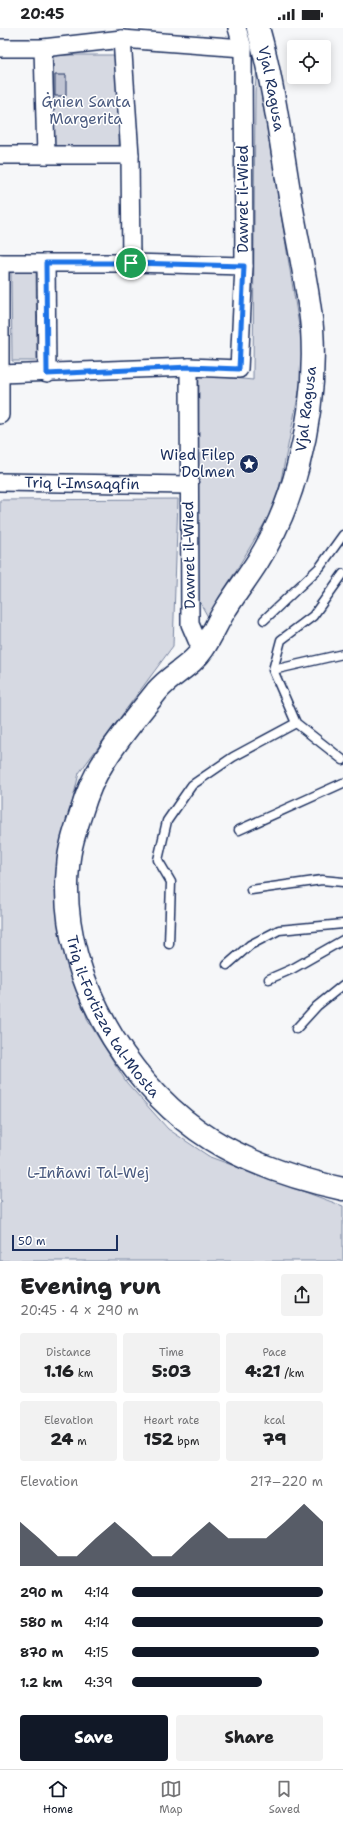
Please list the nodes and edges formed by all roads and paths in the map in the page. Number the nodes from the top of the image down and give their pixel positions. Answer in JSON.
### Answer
{"nodes":[{"id":1,"x":237,"y":28,"type":"edge"},
{"id":2,"x":258,"y":28,"type":"edge"},
{"id":3,"x":122,"y":39,"type":"junction"},
{"id":4,"x":0,"y":48,"type":"edge"},
{"id":5,"x":43,"y":48,"type":"junction"},
{"id":6,"x":243,"y":48,"type":"junction"},
{"id":7,"x":0,"y":155,"type":"edge"},
{"id":8,"x":46,"y":155,"type":"junction"},
{"id":9,"x":130,"y":155,"type":"junction"},
{"id":10,"x":46,"y":263,"type":"junction"},
{"id":11,"x":131,"y":263,"type":"junction"},
{"id":12,"x":0,"y":264,"type":"edge"},
{"id":13,"x":244,"y":266,"type":"junction"},
{"id":14,"x":189,"y":367,"type":"junction"},
{"id":15,"x":1,"y":374,"type":"junction"},
{"id":16,"x":47,"y":374,"type":"junction"},
{"id":17,"x":0,"y":414,"type":"edge"},
{"id":18,"x":0,"y":482,"type":"edge"},
{"id":19,"x":188,"y":485,"type":"junction"},
{"id":20,"x":343,"y":535,"type":"edge"},
{"id":21,"x":343,"y":574,"type":"edge"},
{"id":22,"x":264,"y":620,"type":"dead end"},
{"id":23,"x":202,"y":652,"type":"junction"},
{"id":24,"x":343,"y":654,"type":"edge"},
{"id":25,"x":273,"y":670,"type":"junction"},
{"id":26,"x":296,"y":723,"type":"junction"},
{"id":27,"x":121,"y":736,"type":"joint"},
{"id":28,"x":343,"y":760,"type":"edge"},
{"id":29,"x":343,"y":783,"type":"edge"},
{"id":30,"x":239,"y":830,"type":"dead end"},
{"id":31,"x":343,"y":882,"type":"edge"},
{"id":32,"x":251,"y":890,"type":"dead end"},
{"id":33,"x":343,"y":924,"type":"edge"},
{"id":34,"x":343,"y":940,"type":"edge"},
{"id":35,"x":169,"y":944,"type":"dead end"},
{"id":36,"x":227,"y":965,"type":"dead end"},
{"id":37,"x":270,"y":979,"type":"dead end"},
{"id":38,"x":343,"y":984,"type":"edge"},
{"id":39,"x":296,"y":1029,"type":"dead end"},
{"id":40,"x":343,"y":1190,"type":"edge"}],
"edges":[{"from":1,"to":6,"type":"street","name":"Dawret il-Wied"},
{"from":2,"to":23,"type":"main road","name":"Vjal Ragusa"},
{"from":3,"to":5,"type":"street"},
{"from":3,"to":6,"type":"street"},
{"from":3,"to":9,"type":"street"},
{"from":4,"to":5,"type":"street"},
{"from":5,"to":8,"type":"street"},
{"from":6,"to":13,"type":"street","name":"Dawret il-Wied"},
{"from":7,"to":8,"type":"street"},
{"from":8,"to":9,"type":"street"},
{"from":9,"to":11,"type":"street"},
{"from":10,"to":11,"type":"street"},
{"from":10,"to":12,"type":"street"},
{"from":10,"to":16,"type":"street"},
{"from":11,"to":13,"type":"street"},
{"from":12,"to":15,"type":"street"},
{"from":13,"to":14,"type":"street","name":"Dawret il-Wied"},
{"from":14,"to":16,"type":"street"},
{"from":14,"to":19,"type":"street","name":"Dawret il-Wied"},
{"from":15,"to":16,"type":"street"},
{"from":15,"to":17,"type":"street"},
{"from":18,"to":19,"type":"street","name":"Triq l-Imsaqqfin"},
{"from":19,"to":23,"type":"street","name":"Dawret il-Wied"},
{"from":20,"to":22,"type":"lane"},
{"from":21,"to":25,"type":"lane"},
{"from":23,"to":27,"type":"main road","name":"Vjal Ragusa"},
{"from":24,"to":25,"type":"lane"},
{"from":25,"to":26,"type":"lane"},
{"from":26,"to":28,"type":"lane"},
{"from":26,"to":35,"type":"lane"},
{"from":27,"to":40,"type":"main road","name":"Triq il-Fortizza tal-Mosta"},
{"from":29,"to":30,"type":"lane"},
{"from":31,"to":32,"type":"lane"},
{"from":33,"to":36,"type":"lane"},
{"from":34,"to":37,"type":"lane"},
{"from":38,"to":39,"type":"lane"}]}
